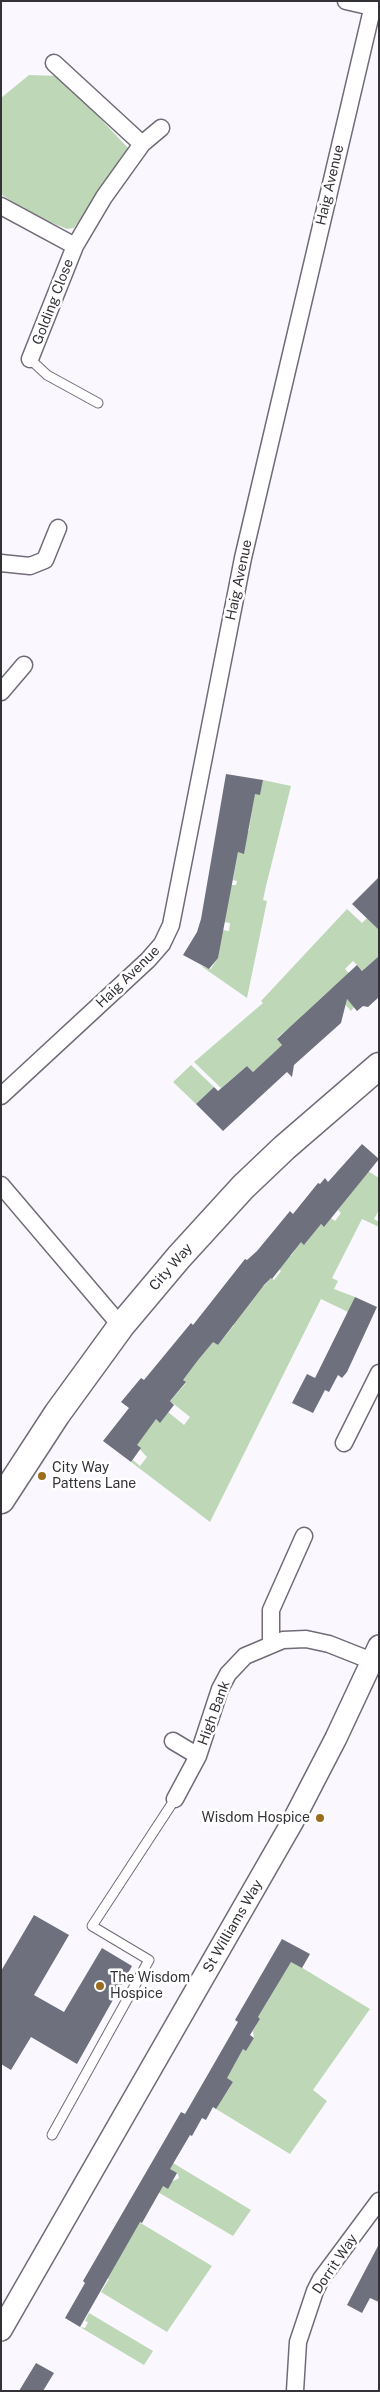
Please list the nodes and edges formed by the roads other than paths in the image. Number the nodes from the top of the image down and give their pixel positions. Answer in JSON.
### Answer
{"nodes":[{"id":1,"x":346,"y":1,"type":"edge"},
{"id":2,"x":373,"y":4,"type":"edge"},
{"id":3,"x":54,"y":63,"type":"dead end"},
{"id":4,"x":161,"y":128,"type":"dead end"},
{"id":5,"x":142,"y":144,"type":"junction"},
{"id":6,"x":1,"y":206,"type":"edge"},
{"id":7,"x":75,"y":246,"type":"junction"},
{"id":8,"x":30,"y":359,"type":"joint"},
{"id":9,"x":98,"y":403,"type":"dead end"},
{"id":10,"x":58,"y":528,"type":"dead end"},
{"id":11,"x":1,"y":562,"type":"edge"},
{"id":12,"x":24,"y":665,"type":"dead end"},
{"id":13,"x":1,"y":692,"type":"edge"},
{"id":14,"x":379,"y":1066,"type":"edge"},
{"id":15,"x":1,"y":1096,"type":"edge"},
{"id":16,"x":1,"y":1185,"type":"edge"},
{"id":17,"x":121,"y":1326,"type":"junction"},
{"id":18,"x":379,"y":1374,"type":"edge"},
{"id":19,"x":344,"y":1443,"type":"dead end"},
{"id":20,"x":1,"y":1500,"type":"edge"},
{"id":21,"x":304,"y":1536,"type":"dead end"},
{"id":22,"x":271,"y":1645,"type":"junction"},
{"id":23,"x":375,"y":1653,"type":"edge"},
{"id":24,"x":174,"y":1741,"type":"dead end"},
{"id":25,"x":198,"y":1756,"type":"junction"},
{"id":26,"x":174,"y":1798,"type":"joint"},
{"id":27,"x":52,"y":2135,"type":"dead end"},
{"id":28,"x":379,"y":2201,"type":"edge"},
{"id":29,"x":1,"y":2330,"type":"edge"},
{"id":30,"x":295,"y":2391,"type":"edge"}],
"edges":[{"from":1,"to":2,"type":"street"},
{"from":2,"to":15,"type":"street","name":"Haig Avenue"},
{"from":3,"to":5,"type":"street"},
{"from":4,"to":5,"type":"street","name":"Golding Close"},
{"from":5,"to":7,"type":"street","name":"Golding Close"},
{"from":6,"to":7,"type":"street","name":"Golding Close"},
{"from":7,"to":8,"type":"street","name":"Golding Close"},
{"from":8,"to":9,"type":"lane"},
{"from":10,"to":11,"type":"street"},
{"from":12,"to":13,"type":"street"},
{"from":14,"to":17,"type":"main road","name":"City Way"},
{"from":16,"to":17,"type":"street"},
{"from":17,"to":20,"type":"main road","name":"City Way"},
{"from":18,"to":19,"type":"street"},
{"from":21,"to":22,"type":"street"},
{"from":22,"to":23,"type":"street","name":"High Bank"},
{"from":22,"to":25,"type":"street","name":"High Bank"},
{"from":23,"to":29,"type":"street","name":"St Williams Way"},
{"from":24,"to":25,"type":"street"},
{"from":25,"to":26,"type":"street","name":"High Bank"},
{"from":26,"to":27,"type":"lane"},
{"from":28,"to":30,"type":"street","name":"Dorrit Way"}]}
